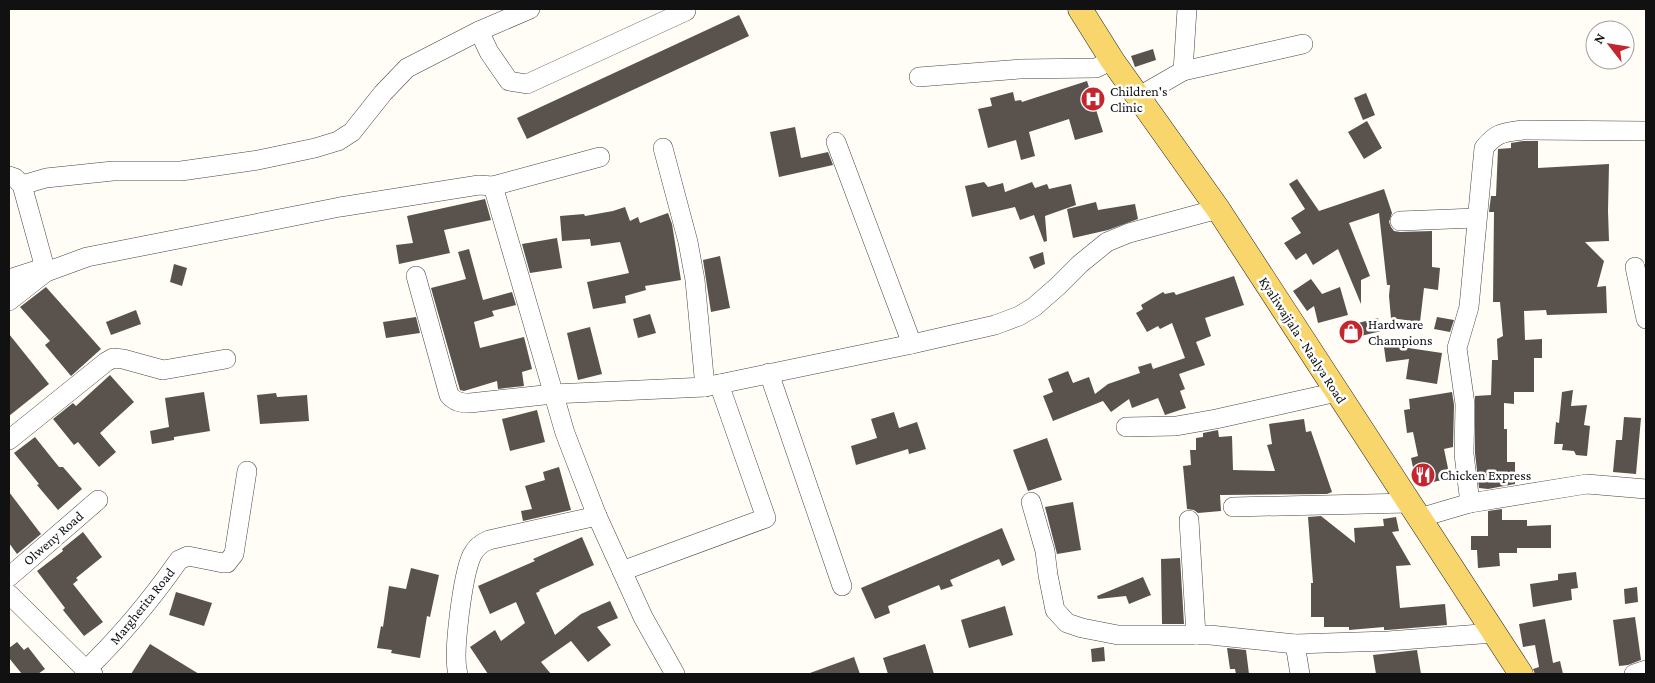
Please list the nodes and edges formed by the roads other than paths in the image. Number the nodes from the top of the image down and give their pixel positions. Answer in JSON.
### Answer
{"nodes":[{"id":1,"x":530,"y":9,"type":"edge"},
{"id":2,"x":1080,"y":9,"type":"edge"},
{"id":3,"x":1187,"y":9,"type":"edge"},
{"id":4,"x":686,"y":11,"type":"dead end"},
{"id":5,"x":478,"y":31,"type":"junction"},
{"id":6,"x":1303,"y":44,"type":"dead end"},
{"id":7,"x":1112,"y":60,"type":"junction"},
{"id":8,"x":1183,"y":71,"type":"junction"},
{"id":9,"x":919,"y":76,"type":"dead end"},
{"id":10,"x":1138,"y":97,"type":"junction"},
{"id":11,"x":1646,"y":131,"type":"edge"},
{"id":12,"x":836,"y":142,"type":"dead end"},
{"id":13,"x":663,"y":148,"type":"dead end"},
{"id":14,"x":600,"y":157,"type":"dead end"},
{"id":15,"x":15,"y":180,"type":"edge"},
{"id":16,"x":493,"y":186,"type":"junction"},
{"id":17,"x":1218,"y":209,"type":"junction"},
{"id":18,"x":1476,"y":218,"type":"junction"},
{"id":19,"x":1400,"y":221,"type":"dead end"},
{"id":20,"x":1635,"y":266,"type":"dead end"},
{"id":21,"x":45,"y":270,"type":"junction"},
{"id":22,"x":416,"y":276,"type":"dead end"},
{"id":23,"x":9,"y":279,"type":"edge"},
{"id":24,"x":9,"y":301,"type":"edge"},
{"id":25,"x":1646,"y":319,"type":"edge"},
{"id":26,"x":912,"y":344,"type":"junction"},
{"id":27,"x":226,"y":359,"type":"dead end"},
{"id":28,"x":770,"y":373,"type":"junction"},
{"id":29,"x":712,"y":385,"type":"junction"},
{"id":30,"x":1337,"y":392,"type":"junction"},
{"id":31,"x":553,"y":394,"type":"junction"},
{"id":32,"x":1126,"y":427,"type":"dead end"},
{"id":33,"x":9,"y":440,"type":"edge"},
{"id":34,"x":247,"y":471,"type":"dead end"},
{"id":35,"x":1646,"y":489,"type":"edge"},
{"id":36,"x":98,"y":500,"type":"dead end"},
{"id":37,"x":1031,"y":502,"type":"dead end"},
{"id":38,"x":1470,"y":503,"type":"junction"},
{"id":39,"x":1234,"y":507,"type":"dead end"},
{"id":40,"x":1414,"y":510,"type":"junction"},
{"id":41,"x":597,"y":516,"type":"junction"},
{"id":42,"x":1189,"y":520,"type":"dead end"},
{"id":43,"x":622,"y":570,"type":"junction"},
{"id":44,"x":9,"y":577,"type":"edge"},
{"id":45,"x":842,"y":586,"type":"dead end"},
{"id":46,"x":9,"y":594,"type":"edge"},
{"id":47,"x":1494,"y":633,"type":"junction"},
{"id":48,"x":1196,"y":635,"type":"junction"},
{"id":49,"x":1295,"y":644,"type":"junction"},
{"id":50,"x":1646,"y":670,"type":"edge"},
{"id":51,"x":90,"y":672,"type":"edge"},
{"id":52,"x":458,"y":674,"type":"edge"},
{"id":53,"x":675,"y":674,"type":"edge"},
{"id":54,"x":1300,"y":674,"type":"edge"},
{"id":55,"x":1520,"y":674,"type":"edge"},
{"id":56,"x":1634,"y":674,"type":"edge"}],
"edges":[{"from":1,"to":5,"type":"street"},
{"from":2,"to":7,"type":"main road","name":"Kyaliwajjala - Naalya Road"},
{"from":3,"to":8,"type":"street"},
{"from":4,"to":5,"type":"street"},
{"from":5,"to":15,"type":"street"},
{"from":6,"to":8,"type":"street"},
{"from":7,"to":9,"type":"street"},
{"from":7,"to":10,"type":"main road","name":"Kyaliwajjala - Naalya Road"},
{"from":8,"to":10,"type":"street"},
{"from":10,"to":17,"type":"main road","name":"Kyaliwajjala - Naalya Road"},
{"from":11,"to":18,"type":"street"},
{"from":12,"to":26,"type":"street"},
{"from":13,"to":29,"type":"street"},
{"from":14,"to":16,"type":"street"},
{"from":15,"to":21,"type":"street"},
{"from":16,"to":21,"type":"street"},
{"from":16,"to":31,"type":"street"},
{"from":17,"to":26,"type":"street"},
{"from":17,"to":30,"type":"main road","name":"Kyaliwajjala - Naalya Road"},
{"from":18,"to":19,"type":"street"},
{"from":18,"to":38,"type":"street"},
{"from":20,"to":25,"type":"street"},
{"from":21,"to":23,"type":"street"},
{"from":21,"to":24,"type":"street"},
{"from":22,"to":31,"type":"street"},
{"from":26,"to":28,"type":"street"},
{"from":27,"to":33,"type":"street"},
{"from":28,"to":29,"type":"street"},
{"from":28,"to":45,"type":"street"},
{"from":29,"to":31,"type":"street"},
{"from":29,"to":43,"type":"street"},
{"from":30,"to":32,"type":"street"},
{"from":30,"to":40,"type":"main road","name":"Kyaliwajjala - Naalya Road"},
{"from":31,"to":41,"type":"street"},
{"from":34,"to":51,"type":"street","name":"Margherita Road"},
{"from":35,"to":38,"type":"street"},
{"from":36,"to":44,"type":"street","name":"Olweny Road"},
{"from":37,"to":48,"type":"street"},
{"from":38,"to":40,"type":"street"},
{"from":39,"to":40,"type":"street"},
{"from":40,"to":47,"type":"main road","name":"Kyaliwajjala - Naalya Road"},
{"from":41,"to":43,"type":"street"},
{"from":41,"to":52,"type":"street"},
{"from":42,"to":48,"type":"street"},
{"from":43,"to":53,"type":"street"},
{"from":46,"to":51,"type":"street"},
{"from":47,"to":49,"type":"street"},
{"from":47,"to":55,"type":"main road","name":"Kyaliwajjala - Naalya Road"},
{"from":48,"to":49,"type":"street"},
{"from":49,"to":54,"type":"street"},
{"from":50,"to":56,"type":"street"}]}
